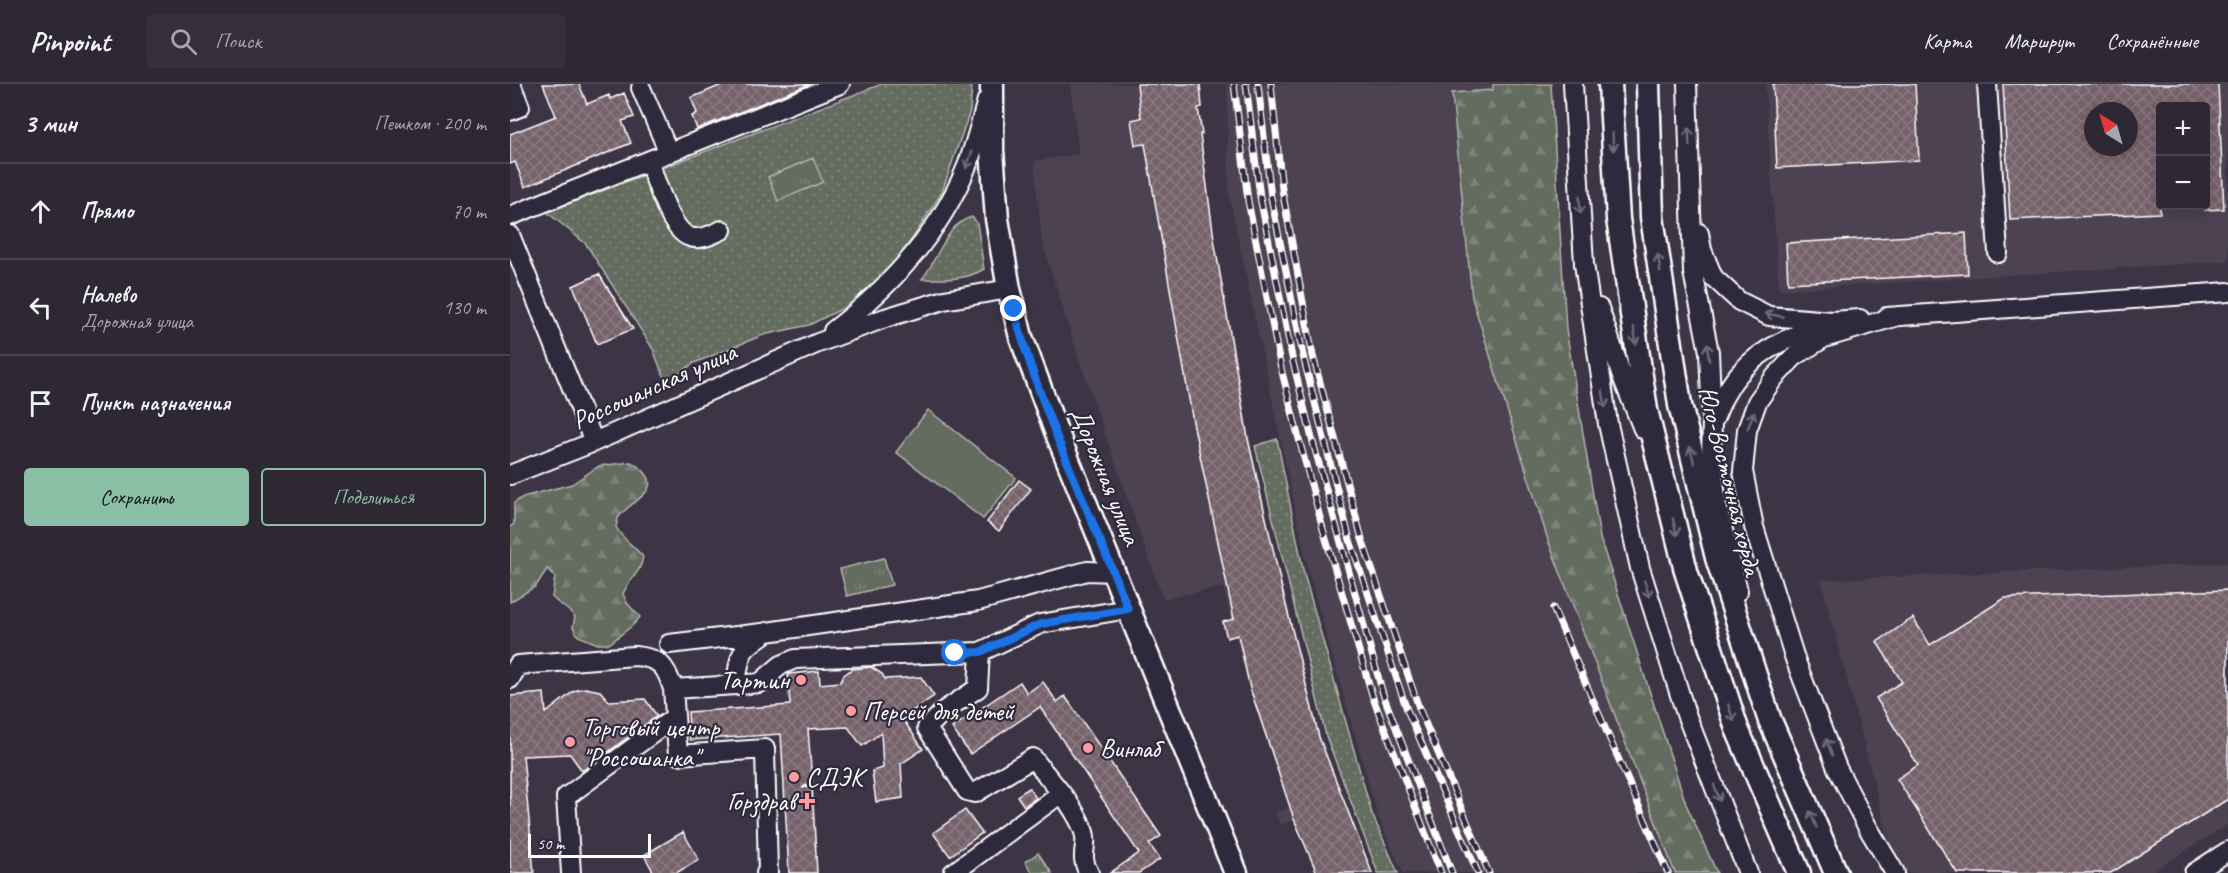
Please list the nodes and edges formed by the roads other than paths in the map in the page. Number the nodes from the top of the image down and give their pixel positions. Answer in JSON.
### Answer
{"nodes":[{"id":1,"x":511,"y":84,"type":"edge"},
{"id":2,"x":840,"y":84,"type":"edge"},
{"id":3,"x":992,"y":84,"type":"edge"},
{"id":4,"x":1573,"y":84,"type":"edge"},
{"id":5,"x":1610,"y":84,"type":"edge"},
{"id":6,"x":1647,"y":84,"type":"edge"},
{"id":7,"x":1687,"y":84,"type":"edge"},
{"id":8,"x":1987,"y":84,"type":"edge"},
{"id":9,"x":641,"y":88,"type":"dead end"},
{"id":10,"x":510,"y":111,"type":"edge"},
{"id":11,"x":669,"y":153,"type":"junction"},
{"id":12,"x":649,"y":162,"type":"junction"},
{"id":13,"x":1691,"y":190,"type":"junction"},
{"id":14,"x":510,"y":216,"type":"edge"},
{"id":15,"x":722,"y":230,"type":"dead end"},
{"id":16,"x":510,"y":235,"type":"edge"},
{"id":17,"x":1998,"y":253,"type":"dead end"},
{"id":18,"x":1584,"y":264,"type":"junction"},
{"id":19,"x":1010,"y":289,"type":"junction"},
{"id":20,"x":2228,"y":292,"type":"edge"},
{"id":21,"x":1898,"y":316,"type":"junction"},
{"id":22,"x":1832,"y":321,"type":"junction"},
{"id":23,"x":818,"y":343,"type":"junction"},
{"id":24,"x":1712,"y":422,"type":"junction"},
{"id":25,"x":594,"y":442,"type":"junction"},
{"id":26,"x":510,"y":475,"type":"edge"},
{"id":27,"x":1662,"y":476,"type":"junction"},
{"id":28,"x":1114,"y":572,"type":"junction"},
{"id":29,"x":1128,"y":609,"type":"junction"},
{"id":30,"x":767,"y":632,"type":"junction"},
{"id":31,"x":669,"y":644,"type":"dead end"},
{"id":32,"x":980,"y":652,"type":"junction"},
{"id":33,"x":510,"y":679,"type":"edge"},
{"id":34,"x":736,"y":685,"type":"junction"},
{"id":35,"x":673,"y":689,"type":"junction"},
{"id":36,"x":675,"y":717,"type":"junction"},
{"id":37,"x":1769,"y":718,"type":"junction"},
{"id":38,"x":1060,"y":794,"type":"junction"},
{"id":39,"x":2228,"y":851,"type":"edge"},
{"id":40,"x":571,"y":873,"type":"edge"},
{"id":41,"x":766,"y":873,"type":"edge"},
{"id":42,"x":953,"y":873,"type":"edge"},
{"id":43,"x":1089,"y":873,"type":"edge"},
{"id":44,"x":1236,"y":873,"type":"edge"},
{"id":45,"x":1748,"y":873,"type":"edge"},
{"id":46,"x":1799,"y":873,"type":"edge"},
{"id":47,"x":1836,"y":873,"type":"edge"},
{"id":48,"x":1895,"y":873,"type":"edge"},
{"id":49,"x":2194,"y":873,"type":"edge"}],
"edges":[{"from":1,"to":10,"type":"street"},
{"from":2,"to":11,"type":"street"},
{"from":3,"to":19,"type":"main road","name":"Дорожная улица"},
{"from":3,"to":23,"type":"street","name":"Россошанская улица","one_way":true},
{"from":4,"to":18,"type":"street","one_way":true},
{"from":5,"to":27,"type":"main road","one_way":true},
{"from":37,"to":6,"type":"main road","name":"Юго-Восточная хорда","one_way":true},
{"from":13,"to":7,"type":"street","one_way":true},
{"from":8,"to":17,"type":"street"},
{"from":9,"to":11,"type":"street"},
{"from":11,"to":12,"type":"street"},
{"from":12,"to":14,"type":"street"},
{"from":12,"to":15,"type":"street"},
{"from":22,"to":13,"type":"street","one_way":true},
{"from":24,"to":13,"type":"street","one_way":true},
{"from":16,"to":25,"type":"street"},
{"from":18,"to":27,"type":"street"},
{"from":18,"to":45,"type":"street","one_way":true},
{"from":19,"to":23,"type":"street","name":"Россошанская улица"},
{"from":19,"to":28,"type":"main road","name":"Дорожная улица"},
{"from":20,"to":21,"type":"street"},
{"from":21,"to":22,"type":"street"},
{"from":48,"to":21,"type":"street","one_way":true},
{"from":22,"to":24,"type":"street"},
{"from":23,"to":25,"type":"street","name":"Россошанская улица"},
{"from":24,"to":37,"type":"street"},
{"from":25,"to":26,"type":"street","name":"Россошанская улица"},
{"from":27,"to":46,"type":"main road","one_way":true},
{"from":28,"to":29,"type":"main road","name":"Дорожная улица"},
{"from":28,"to":30,"type":"street"},
{"from":29,"to":32,"type":"street"},
{"from":29,"to":44,"type":"main road","name":"Дорожная улица"},
{"from":30,"to":31,"type":"street"},
{"from":30,"to":34,"type":"street"},
{"from":32,"to":34,"type":"street"},
{"from":32,"to":38,"type":"street"},
{"from":33,"to":35,"type":"street"},
{"from":34,"to":35,"type":"street"},
{"from":35,"to":36,"type":"street"},
{"from":36,"to":40,"type":"street"},
{"from":36,"to":41,"type":"street"},
{"from":47,"to":37,"type":"main road","name":"Юго-Восточная хорда","one_way":true},
{"from":38,"to":42,"type":"street"},
{"from":38,"to":43,"type":"street"},
{"from":39,"to":49,"type":"street"}]}
